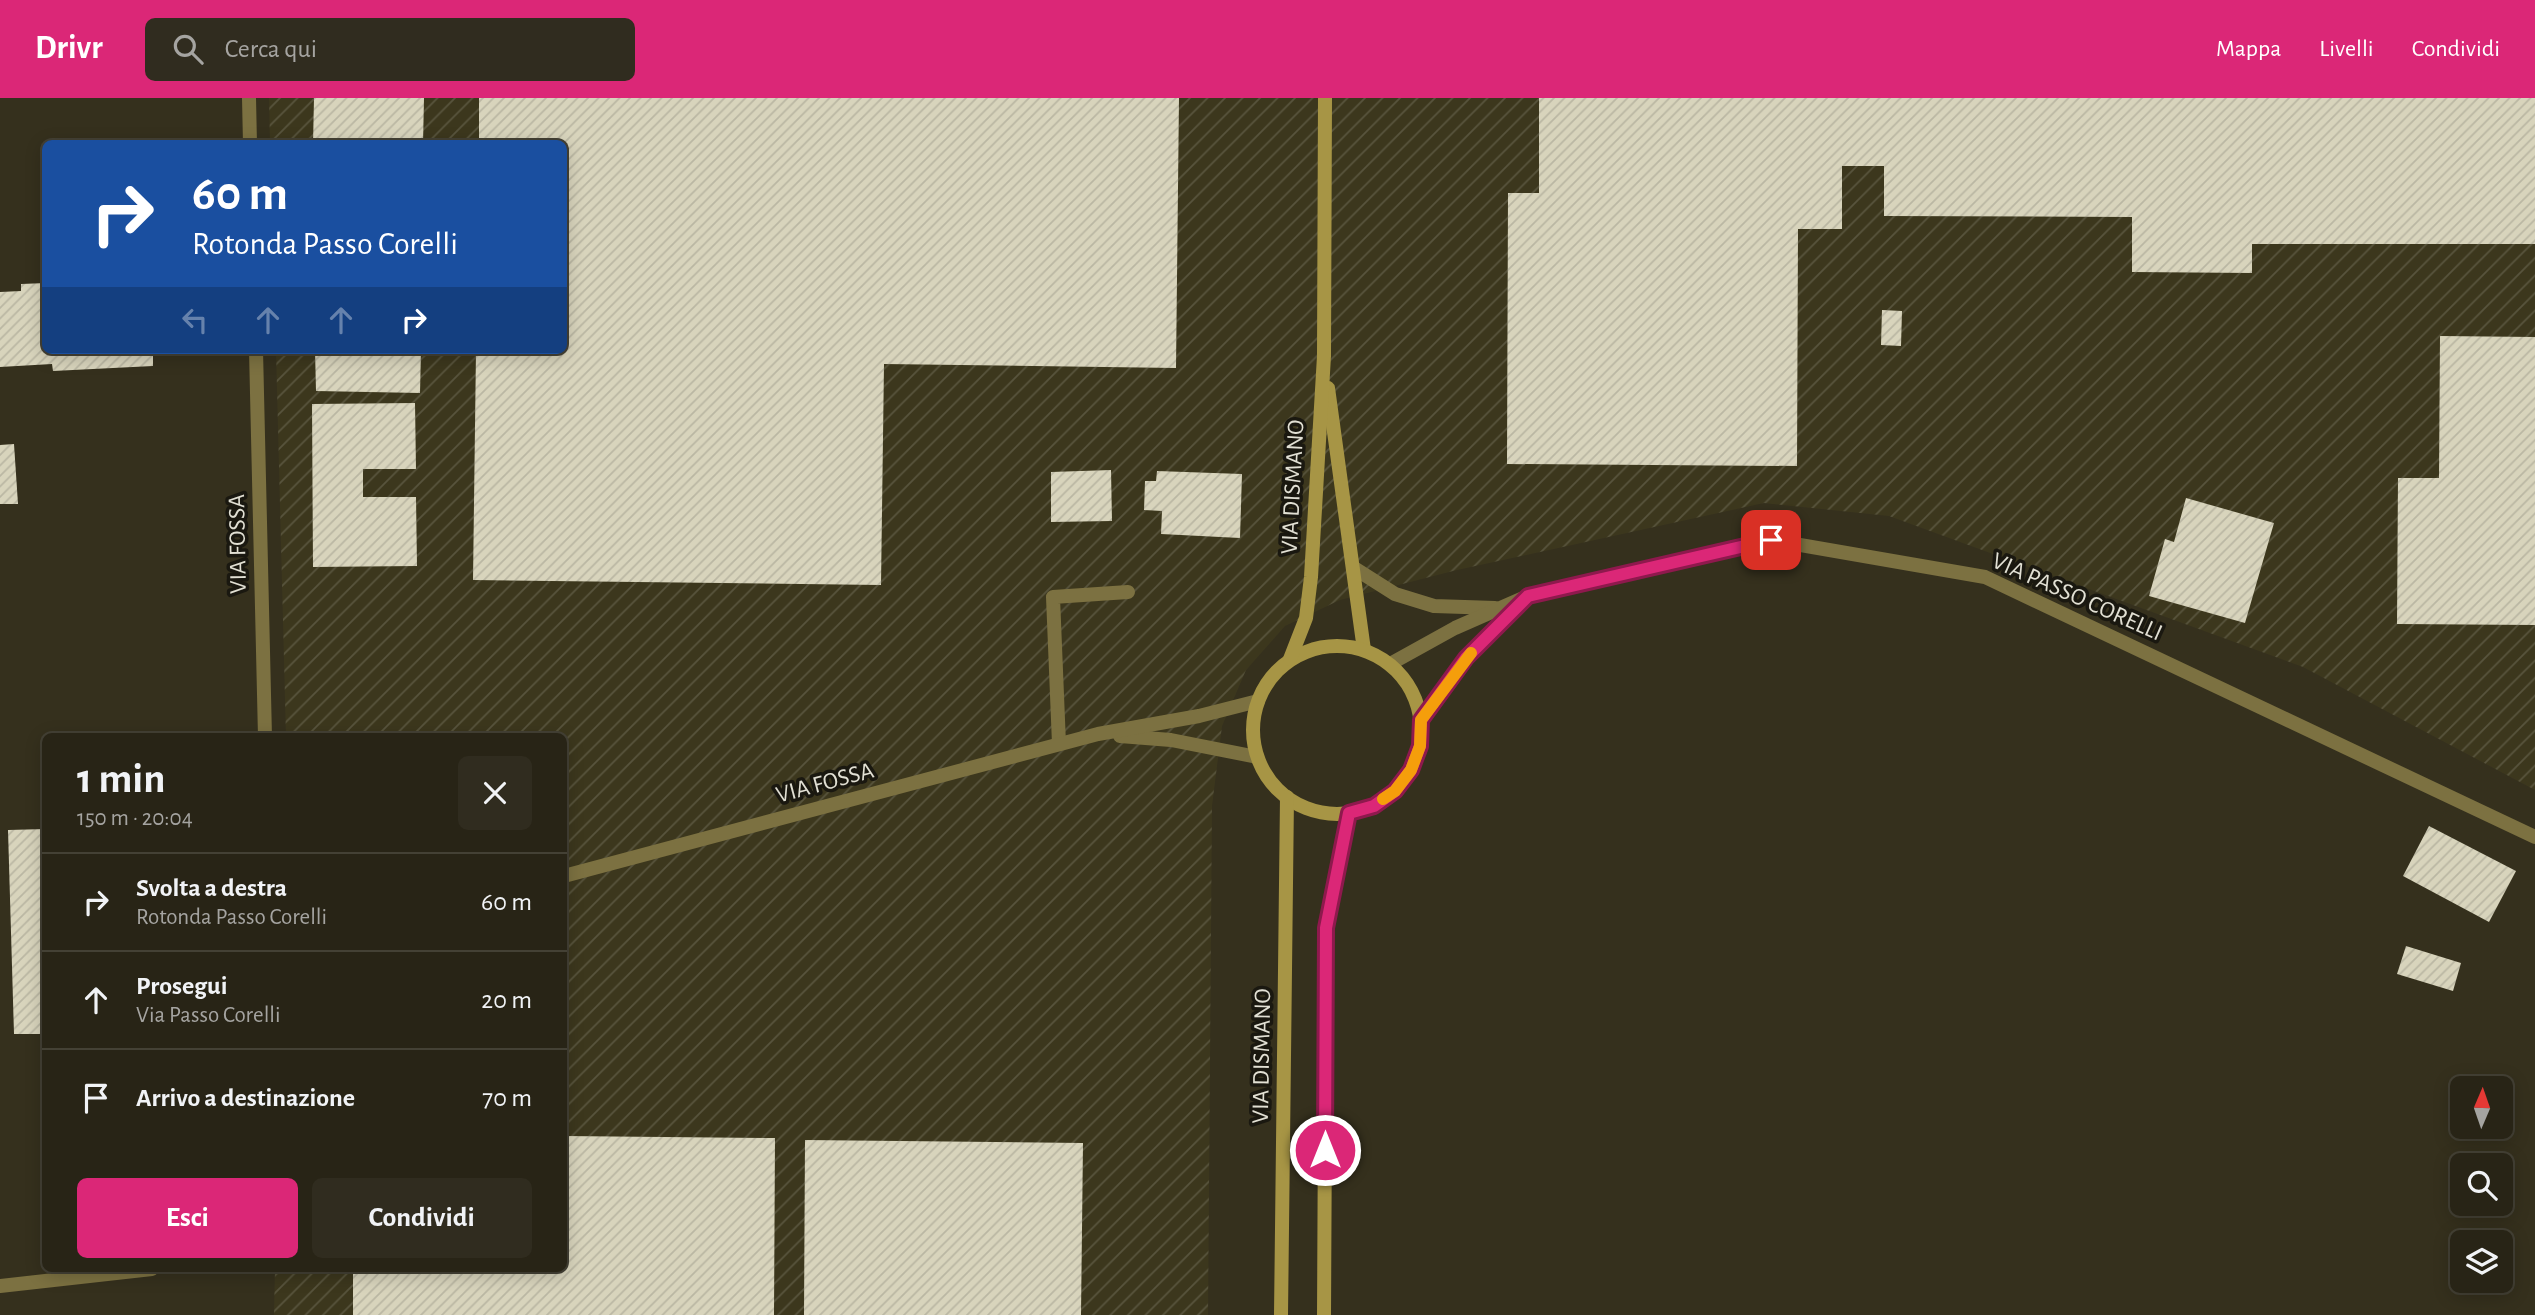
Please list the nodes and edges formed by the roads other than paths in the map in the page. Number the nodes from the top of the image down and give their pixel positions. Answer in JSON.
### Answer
{"nodes":[{"id":1,"x":249,"y":98,"type":"edge"},
{"id":2,"x":1325,"y":98,"type":"edge"},
{"id":3,"x":250,"y":140,"type":"edge"},
{"id":4,"x":256,"y":354,"type":"edge"},
{"id":5,"x":1324,"y":356,"type":"junction"},
{"id":6,"x":1354,"y":568,"type":"junction"},
{"id":7,"x":1128,"y":592,"type":"dead end"},
{"id":8,"x":1528,"y":596,"type":"junction"},
{"id":9,"x":1500,"y":608,"type":"junction"},
{"id":10,"x":1364,"y":650,"type":"junction"},
{"id":11,"x":1290,"y":659,"type":"junction"},
{"id":12,"x":1390,"y":664,"type":"junction"},
{"id":13,"x":1258,"y":701,"type":"junction"},
{"id":14,"x":1421,"y":720,"type":"junction"},
{"id":15,"x":265,"y":733,"type":"edge"},
{"id":16,"x":1098,"y":734,"type":"junction"},
{"id":17,"x":1059,"y":744,"type":"junction"},
{"id":18,"x":1257,"y":757,"type":"junction"},
{"id":19,"x":1287,"y":797,"type":"junction"},
{"id":20,"x":1349,"y":813,"type":"junction"},
{"id":21,"x":2535,"y":837,"type":"edge"},
{"id":22,"x":567,"y":875,"type":"edge"},
{"id":23,"x":125,"y":1272,"type":"edge"},
{"id":24,"x":0,"y":1286,"type":"edge"},
{"id":25,"x":1282,"y":1315,"type":"edge"},
{"id":26,"x":1324,"y":1315,"type":"edge"}],
"edges":[{"from":1,"to":3,"type":"street"},
{"from":2,"to":5,"type":"main road","name":"VIA DISMANO"},
{"from":4,"to":15,"type":"street","name":"VIA FOSSA"},
{"from":5,"to":6,"type":"main road","name":"VIA DISMANO"},
{"from":5,"to":11,"type":"main road","name":"VIA DISMANO"},
{"from":6,"to":9,"type":"street"},
{"from":6,"to":10,"type":"main road","name":"VIA DISMANO"},
{"from":7,"to":17,"type":"street"},
{"from":8,"to":9,"type":"street","name":"VIA PASSO CORELLI"},
{"from":8,"to":14,"type":"street"},
{"from":8,"to":21,"type":"street","name":"VIA PASSO CORELLI"},
{"from":9,"to":12,"type":"street","name":"VIA PASSO CORELLI"},
{"from":10,"to":11,"type":"main road"},
{"from":10,"to":12,"type":"main road"},
{"from":11,"to":13,"type":"main road"},
{"from":12,"to":14,"type":"main road"},
{"from":13,"to":16,"type":"street","name":"VIA FOSSA"},
{"from":13,"to":18,"type":"main road"},
{"from":14,"to":20,"type":"main road"},
{"from":16,"to":17,"type":"street","name":"VIA FOSSA"},
{"from":16,"to":18,"type":"street","name":"VIA FOSSA"},
{"from":17,"to":22,"type":"street","name":"VIA FOSSA"},
{"from":18,"to":19,"type":"main road"},
{"from":19,"to":20,"type":"main road"},
{"from":19,"to":25,"type":"main road","name":"VIA DISMANO"},
{"from":20,"to":26,"type":"main road"},
{"from":23,"to":24,"type":"street"}]}
